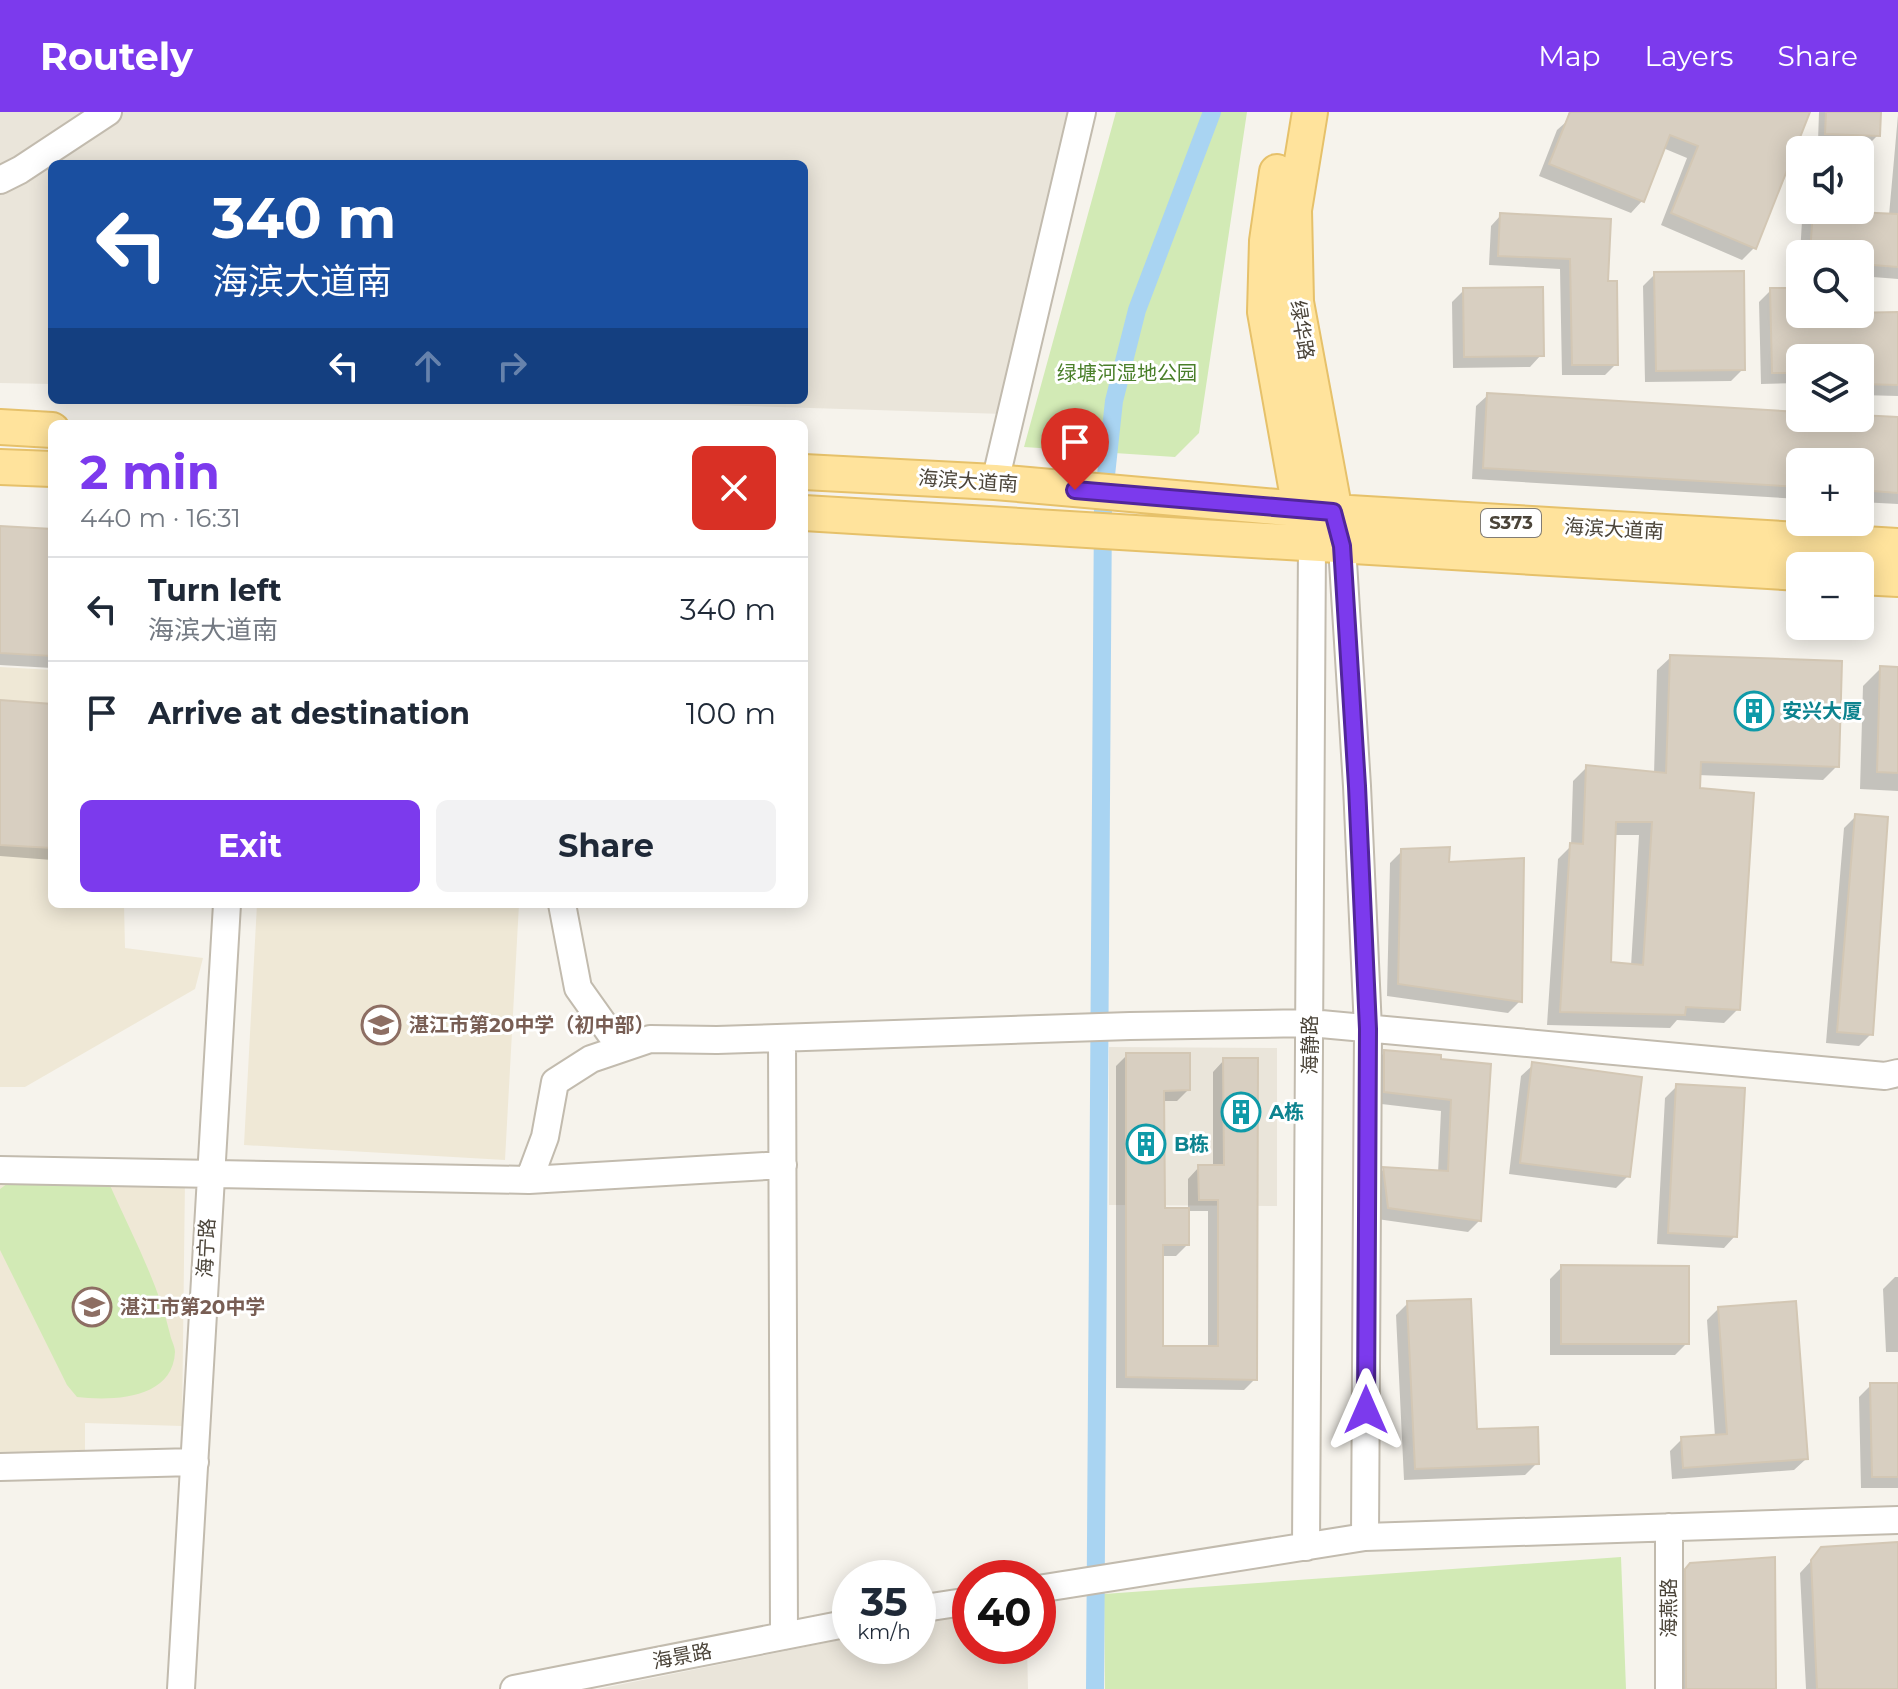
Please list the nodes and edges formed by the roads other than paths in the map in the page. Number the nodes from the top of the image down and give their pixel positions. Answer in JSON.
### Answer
{"nodes":[{"id":1,"x":108,"y":112,"type":"edge"},
{"id":2,"x":1082,"y":112,"type":"edge"},
{"id":3,"x":1286,"y":112,"type":"edge"},
{"id":4,"x":1310,"y":112,"type":"edge"},
{"id":5,"x":0,"y":180,"type":"edge"},
{"id":6,"x":0,"y":427,"type":"edge"},
{"id":7,"x":48,"y":430,"type":"edge"},
{"id":8,"x":0,"y":467,"type":"edge"},
{"id":9,"x":48,"y":469,"type":"edge"},
{"id":10,"x":808,"y":472,"type":"edge"},
{"id":11,"x":995,"y":482,"type":"junction"},
{"id":12,"x":1317,"y":511,"type":"junction"},
{"id":13,"x":808,"y":513,"type":"edge"},
{"id":14,"x":1327,"y":544,"type":"junction"},
{"id":15,"x":1898,"y":546,"type":"edge"},
{"id":16,"x":1786,"y":572,"type":"edge"},
{"id":17,"x":1874,"y":578,"type":"edge"},
{"id":18,"x":1898,"y":579,"type":"edge"},
{"id":19,"x":227,"y":908,"type":"edge"},
{"id":20,"x":563,"y":908,"type":"edge"},
{"id":21,"x":1310,"y":1023,"type":"junction"},
{"id":22,"x":1368,"y":1029,"type":"junction"},
{"id":23,"x":782,"y":1038,"type":"junction"},
{"id":24,"x":626,"y":1047,"type":"junction"},
{"id":25,"x":1898,"y":1073,"type":"edge"},
{"id":26,"x":783,"y":1165,"type":"junction"},
{"id":27,"x":0,"y":1170,"type":"edge"},
{"id":28,"x":210,"y":1174,"type":"junction"},
{"id":29,"x":529,"y":1180,"type":"junction"},
{"id":30,"x":194,"y":1461,"type":"junction"},
{"id":31,"x":0,"y":1467,"type":"edge"},
{"id":32,"x":1898,"y":1520,"type":"edge"},
{"id":33,"x":1669,"y":1527,"type":"junction"},
{"id":34,"x":1365,"y":1537,"type":"junction"},
{"id":35,"x":1306,"y":1547,"type":"junction"},
{"id":36,"x":1056,"y":1586,"type":"edge"},
{"id":37,"x":832,"y":1627,"type":"edge"},
{"id":38,"x":784,"y":1636,"type":"junction"},
{"id":39,"x":181,"y":1689,"type":"edge"},
{"id":40,"x":514,"y":1689,"type":"edge"},
{"id":41,"x":1669,"y":1689,"type":"edge"}],
"edges":[{"from":1,"to":5,"type":"street"},
{"from":2,"to":11,"type":"street"},
{"from":3,"to":12,"type":"main road","name":"绿华路"},
{"from":4,"to":12,"type":"main road","name":"绿华路"},
{"from":6,"to":7,"type":"main road"},
{"from":8,"to":9,"type":"main road"},
{"from":10,"to":11,"type":"main road","name":"海滨大道南","number":"S373"},
{"from":11,"to":12,"type":"main road","name":"海滨大道南","number":"S373"},
{"from":12,"to":14,"type":"main road","name":"绿华路"},
{"from":12,"to":15,"type":"main road","name":"海滨大道南","number":"S373"},
{"from":13,"to":14,"type":"main road","name":"海滨大道南","number":"S373"},
{"from":14,"to":16,"type":"main road","name":"海滨大道南","number":"S373"},
{"from":14,"to":21,"type":"street","name":"海静路"},
{"from":14,"to":22,"type":"street"},
{"from":17,"to":18,"type":"main road"},
{"from":19,"to":28,"type":"street","name":"海宁路"},
{"from":20,"to":24,"type":"street"},
{"from":21,"to":22,"type":"street"},
{"from":21,"to":23,"type":"street"},
{"from":21,"to":35,"type":"street","name":"海静路"},
{"from":22,"to":25,"type":"street"},
{"from":22,"to":34,"type":"street"},
{"from":23,"to":24,"type":"street"},
{"from":23,"to":26,"type":"street"},
{"from":24,"to":29,"type":"street"},
{"from":26,"to":29,"type":"street"},
{"from":26,"to":38,"type":"street"},
{"from":27,"to":28,"type":"street"},
{"from":28,"to":29,"type":"street"},
{"from":28,"to":30,"type":"street","name":"海宁路"},
{"from":30,"to":31,"type":"street"},
{"from":30,"to":39,"type":"street","name":"海宁路"},
{"from":32,"to":33,"type":"street"},
{"from":33,"to":34,"type":"street"},
{"from":33,"to":41,"type":"street","name":"海燕路"},
{"from":34,"to":35,"type":"street"},
{"from":35,"to":36,"type":"street"},
{"from":37,"to":38,"type":"street","name":"海景路"},
{"from":38,"to":40,"type":"street","name":"海景路"}]}
